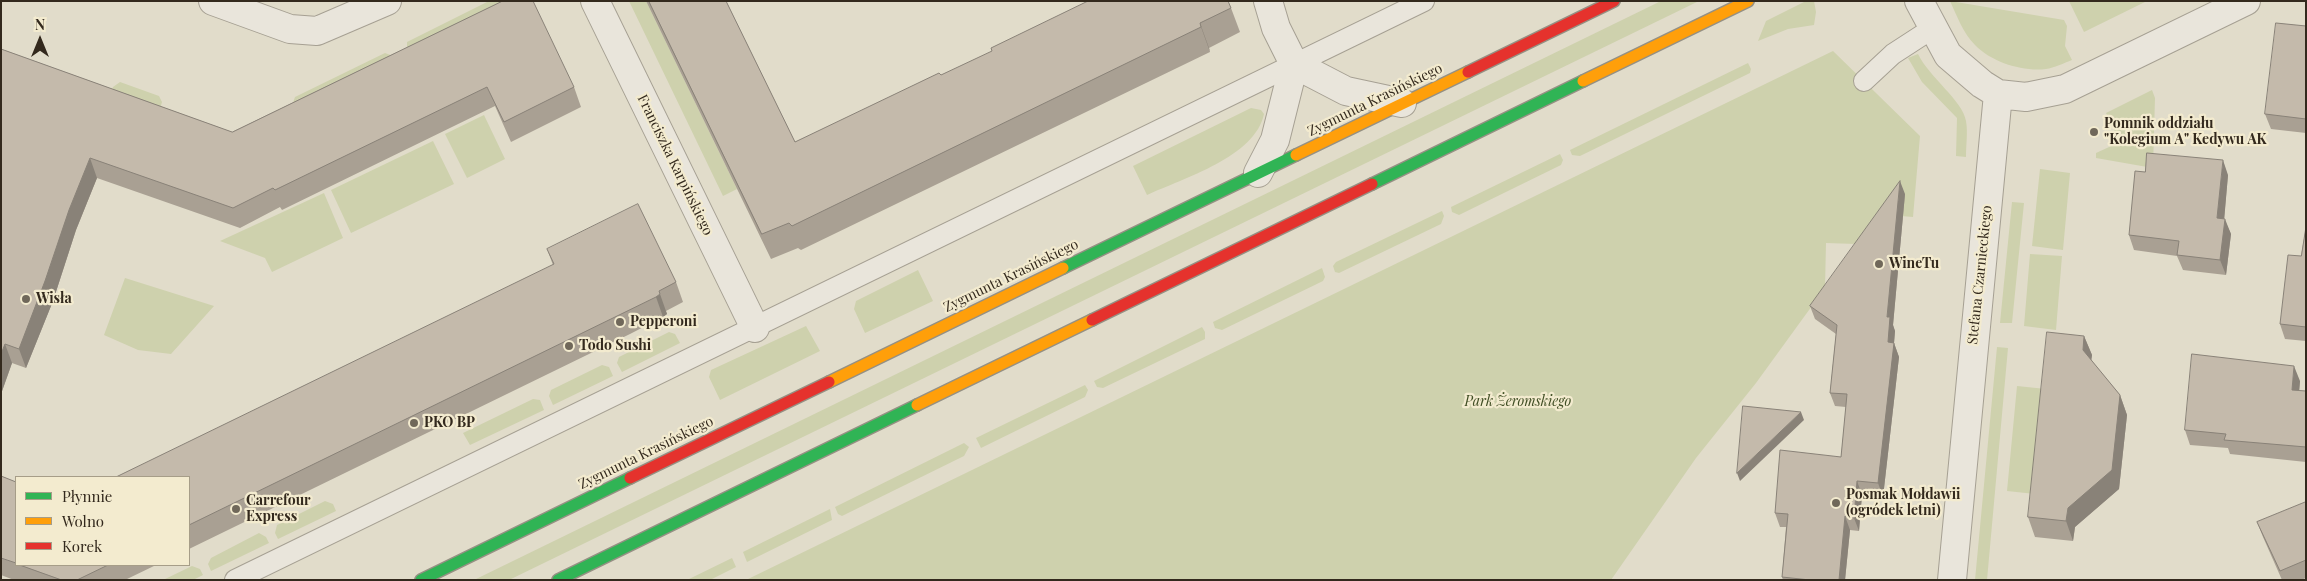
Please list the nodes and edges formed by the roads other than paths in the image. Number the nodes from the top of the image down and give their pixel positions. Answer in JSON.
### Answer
{"nodes":[{"id":1,"x":213,"y":1,"type":"edge"},
{"id":2,"x":387,"y":1,"type":"edge"},
{"id":3,"x":595,"y":1,"type":"edge"},
{"id":4,"x":1268,"y":1,"type":"edge"},
{"id":5,"x":1424,"y":1,"type":"edge"},
{"id":6,"x":1614,"y":1,"type":"edge"},
{"id":7,"x":1748,"y":1,"type":"edge"},
{"id":8,"x":1919,"y":1,"type":"edge"},
{"id":9,"x":2246,"y":1,"type":"edge"},
{"id":10,"x":1933,"y":28,"type":"junction"},
{"id":11,"x":1294,"y":64,"type":"junction"},
{"id":12,"x":1864,"y":81,"type":"dead end"},
{"id":13,"x":1998,"y":94,"type":"junction"},
{"id":14,"x":1402,"y":103,"type":"junction"},
{"id":15,"x":1258,"y":173,"type":"junction"},
{"id":16,"x":755,"y":328,"type":"junction"},
{"id":17,"x":235,"y":580,"type":"edge"},
{"id":18,"x":421,"y":580,"type":"edge"},
{"id":19,"x":558,"y":580,"type":"edge"},
{"id":20,"x":1952,"y":580,"type":"edge"}],
"edges":[{"from":1,"to":2,"type":"street"},
{"from":3,"to":16,"type":"street","name":"Franciszka Karpińskiego"},
{"from":4,"to":11,"type":"street"},
{"from":5,"to":11,"type":"lane"},
{"from":6,"to":14,"type":"main road","name":"Zygmunta Krasińskiego"},
{"from":7,"to":19,"type":"main road"},
{"from":8,"to":10,"type":"street"},
{"from":9,"to":13,"type":"street"},
{"from":10,"to":12,"type":"lane"},
{"from":10,"to":13,"type":"street"},
{"from":11,"to":14,"type":"street"},
{"from":11,"to":15,"type":"street"},
{"from":11,"to":16,"type":"lane"},
{"from":13,"to":20,"type":"street","name":"Stefana Czarnieckiego"},
{"from":14,"to":15,"type":"main road","name":"Zygmunta Krasińskiego"},
{"from":15,"to":18,"type":"main road","name":"Zygmunta Krasińskiego"},
{"from":16,"to":17,"type":"lane"}]}
